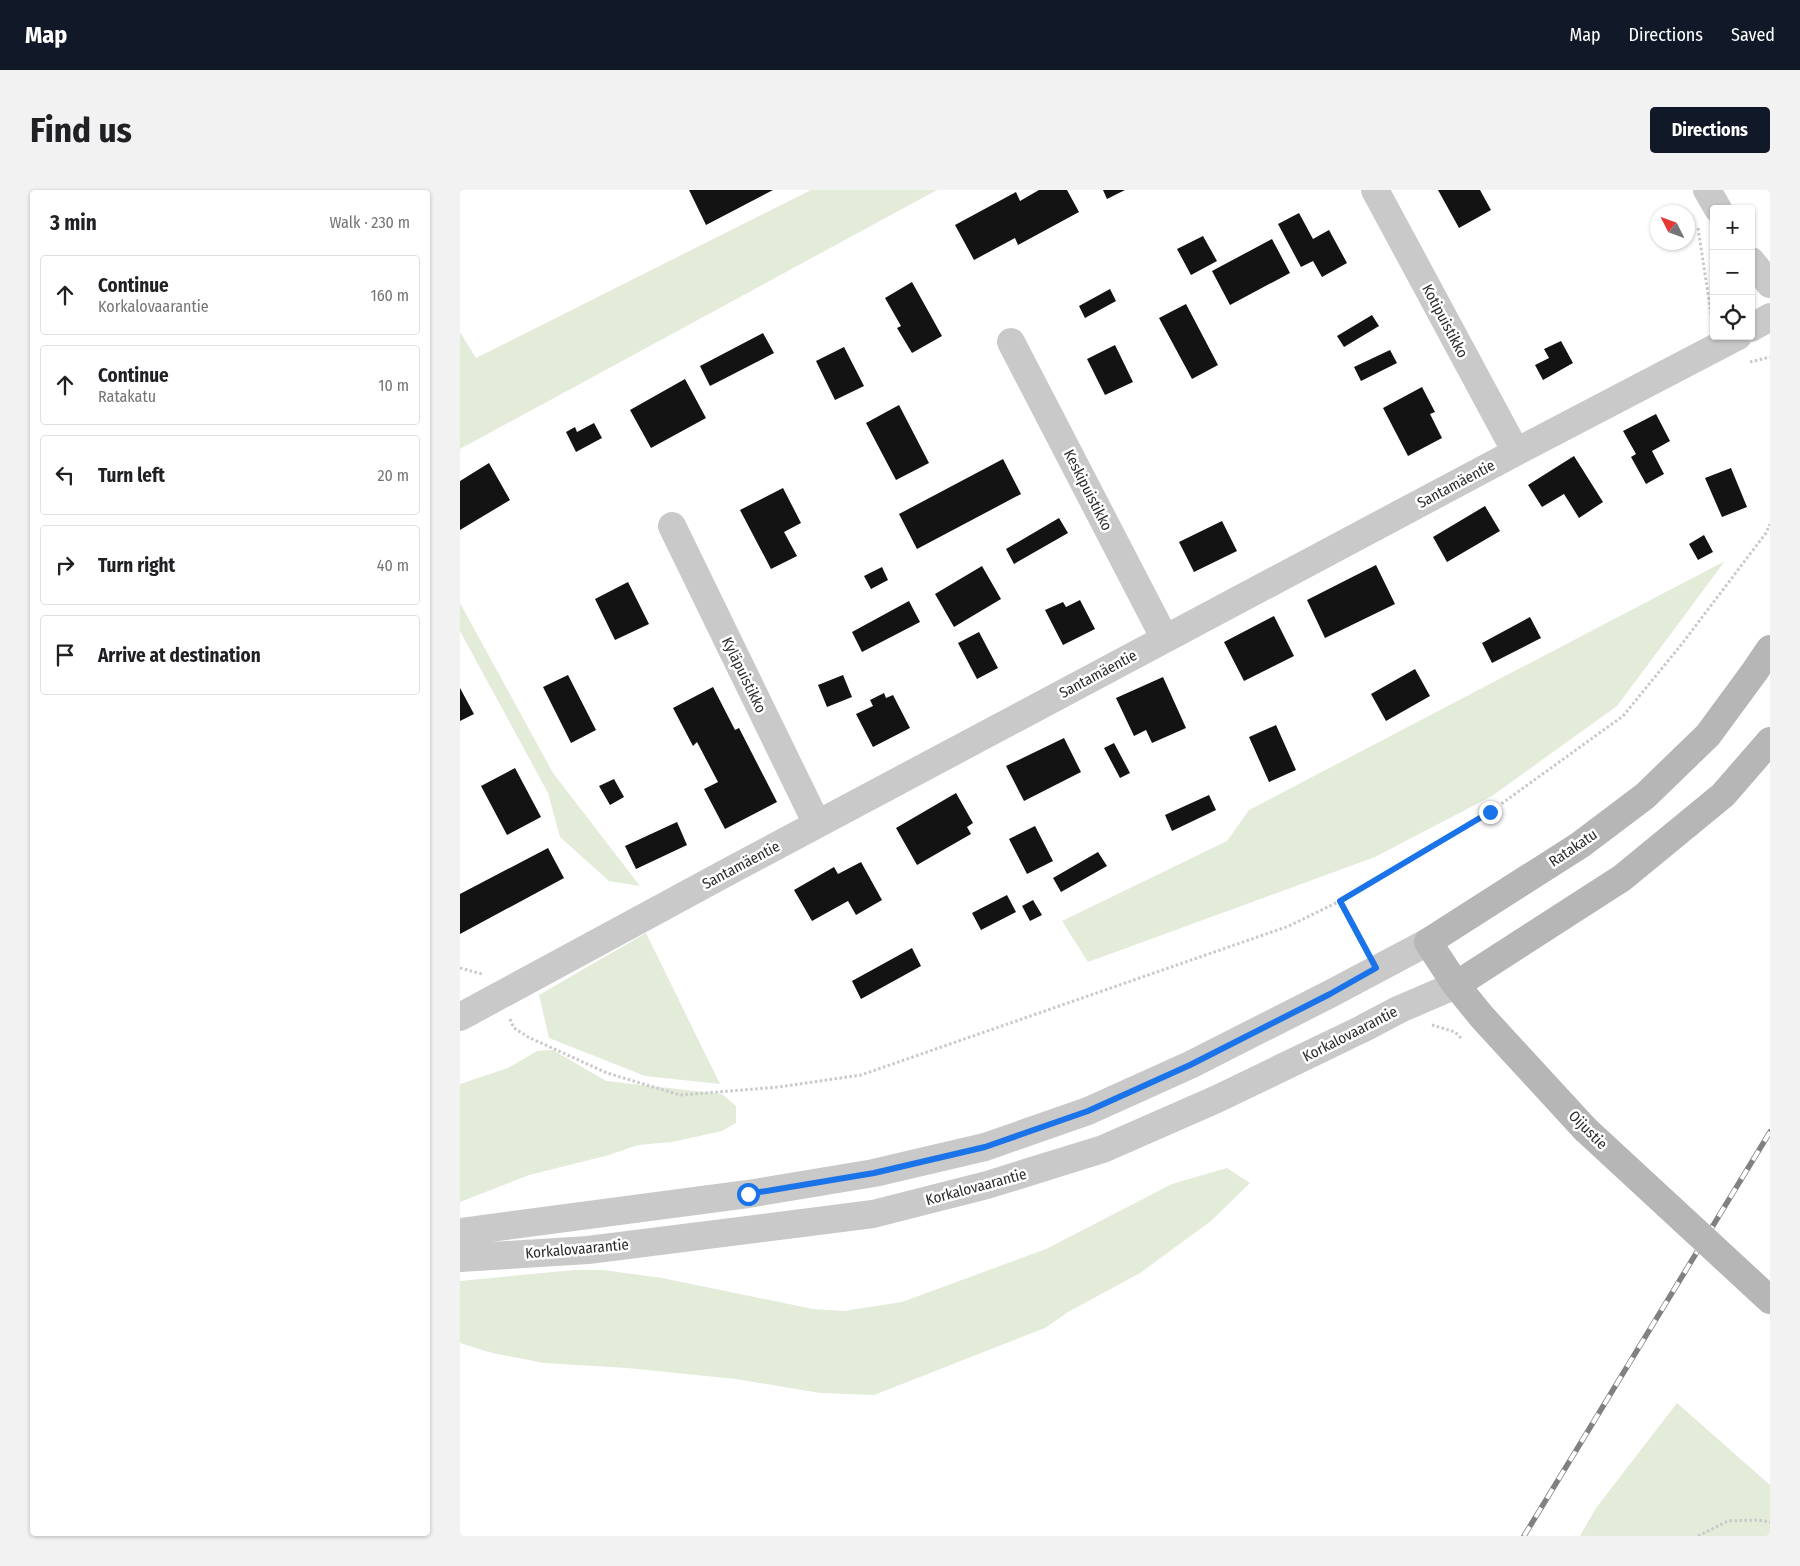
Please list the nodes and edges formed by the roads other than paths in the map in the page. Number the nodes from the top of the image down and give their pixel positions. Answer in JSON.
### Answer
{"nodes":[{"id":1,"x":1375,"y":190,"type":"edge"},
{"id":2,"x":1707,"y":190,"type":"edge"},
{"id":3,"x":1706,"y":214,"type":"edge"},
{"id":4,"x":1755,"y":266,"type":"edge"},
{"id":5,"x":1770,"y":284,"type":"edge"},
{"id":6,"x":1770,"y":317,"type":"edge"},
{"id":7,"x":1755,"y":326,"type":"edge"},
{"id":8,"x":1730,"y":340,"type":"edge"},
{"id":9,"x":1011,"y":342,"type":"dead end"},
{"id":10,"x":1516,"y":452,"type":"junction"},
{"id":11,"x":672,"y":526,"type":"dead end"},
{"id":12,"x":1164,"y":639,"type":"junction"},
{"id":13,"x":1770,"y":648,"type":"edge"},
{"id":14,"x":1770,"y":740,"type":"edge"},
{"id":15,"x":817,"y":824,"type":"junction"},
{"id":16,"x":1428,"y":942,"type":"junction"},
{"id":17,"x":1456,"y":985,"type":"junction"},
{"id":18,"x":1330,"y":994,"type":"joint"},
{"id":19,"x":460,"y":1017,"type":"edge"},
{"id":20,"x":460,"y":1232,"type":"edge"},
{"id":21,"x":460,"y":1258,"type":"edge"},
{"id":22,"x":1770,"y":1300,"type":"edge"}],
"edges":[{"from":1,"to":10,"type":"street","name":"Kotipuistikko"},
{"from":2,"to":3,"type":"street"},
{"from":4,"to":5,"type":"street"},
{"from":6,"to":7,"type":"street"},
{"from":8,"to":10,"type":"street","name":"Santamäentie"},
{"from":9,"to":12,"type":"street","name":"Keskipuistikko"},
{"from":10,"to":12,"type":"street","name":"Santamäentie"},
{"from":11,"to":15,"type":"street","name":"Kyläpuistikko"},
{"from":12,"to":15,"type":"street","name":"Santamäentie"},
{"from":13,"to":16,"type":"main road","name":"Ratakatu"},
{"from":14,"to":17,"type":"main road"},
{"from":15,"to":19,"type":"street","name":"Santamäentie"},
{"from":16,"to":17,"type":"main road","name":"Oijustie"},
{"from":16,"to":18,"type":"street","name":"Ratakatu"},
{"from":17,"to":21,"type":"street","name":"Korkalovaarantie"},
{"from":17,"to":22,"type":"main road","name":"Oijustie","bridge":true},
{"from":18,"to":20,"type":"street","name":"Korkalovaarantie"}]}
